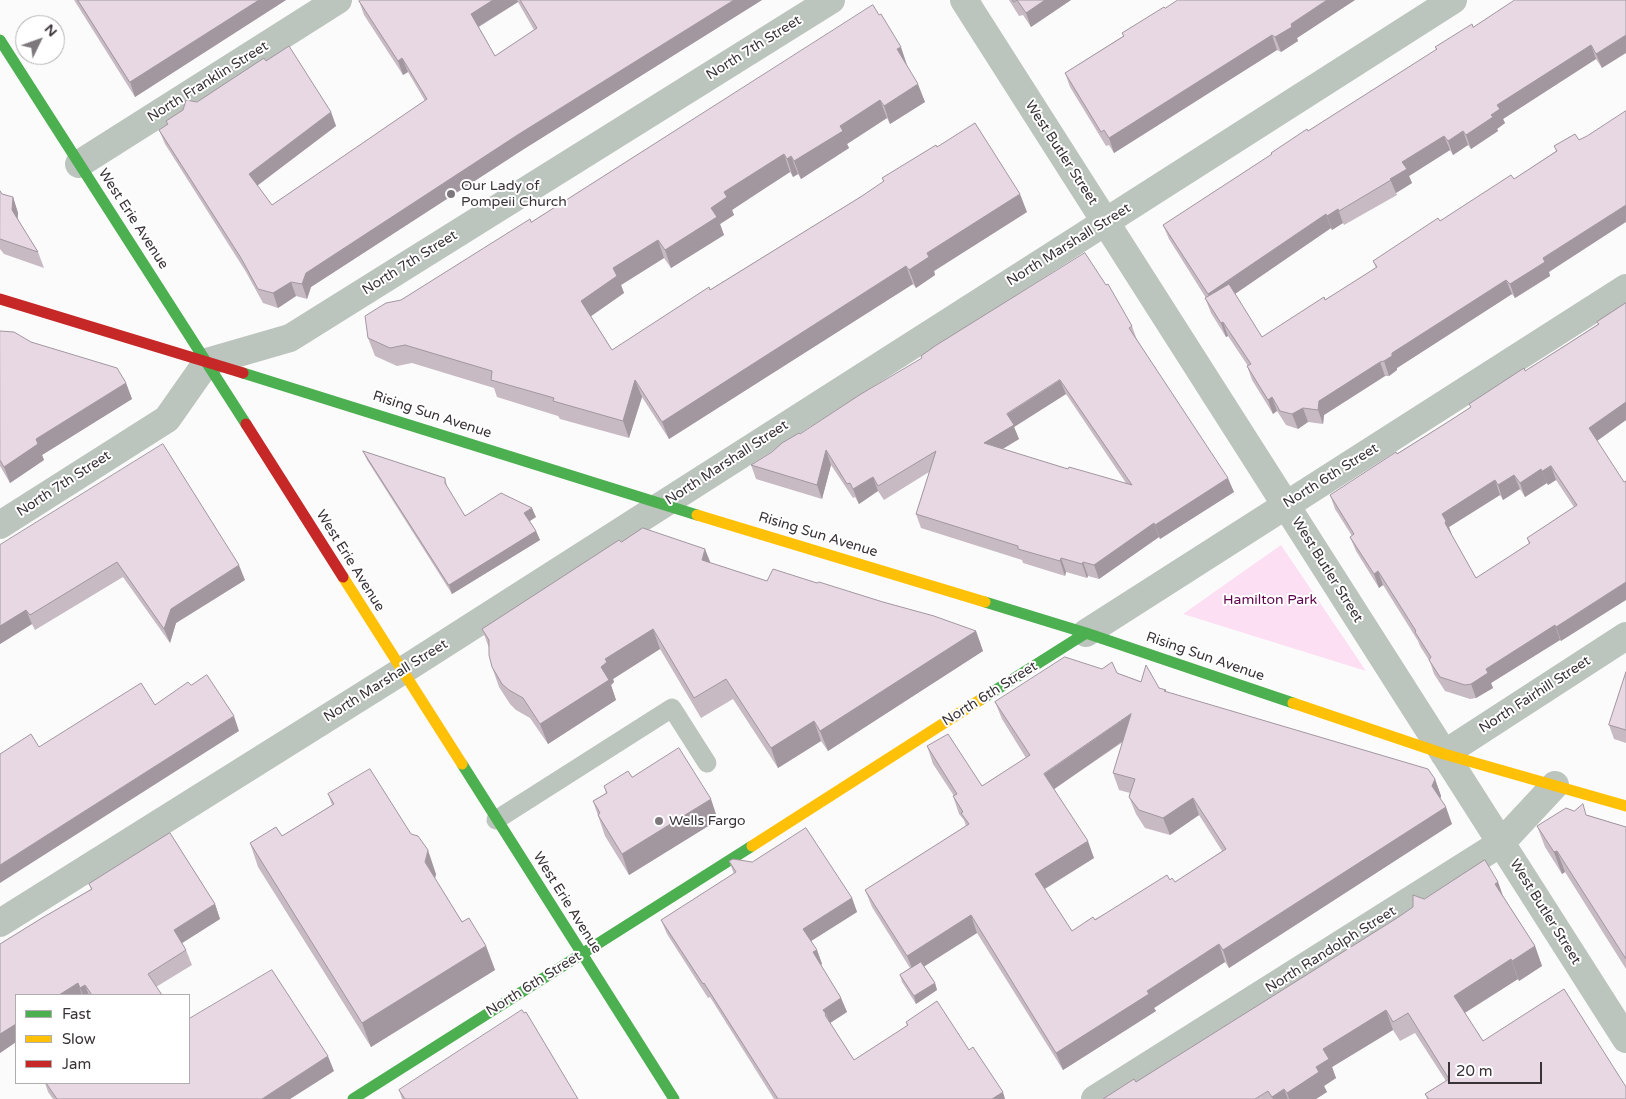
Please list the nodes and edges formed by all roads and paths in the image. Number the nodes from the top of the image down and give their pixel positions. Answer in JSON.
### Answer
{"nodes":[{"id":1,"x":338,"y":0,"type":"edge"},
{"id":2,"x":831,"y":0,"type":"edge"},
{"id":3,"x":964,"y":0,"type":"edge"},
{"id":4,"x":1453,"y":0,"type":"edge"},
{"id":5,"x":0,"y":40,"type":"edge"},
{"id":6,"x":79,"y":164,"type":"junction"},
{"id":7,"x":1105,"y":222,"type":"junction"},
{"id":8,"x":1626,"y":288,"type":"edge"},
{"id":9,"x":0,"y":299,"type":"edge"},
{"id":10,"x":207,"y":362,"type":"junction"},
{"id":11,"x":663,"y":504,"type":"junction"},
{"id":12,"x":1286,"y":505,"type":"junction"},
{"id":13,"x":0,"y":525,"type":"edge"},
{"id":14,"x":1086,"y":633,"type":"junction"},
{"id":15,"x":1626,"y":636,"type":"edge"},
{"id":16,"x":402,"y":671,"type":"junction"},
{"id":17,"x":1444,"y":754,"type":"junction"},
{"id":18,"x":707,"y":763,"type":"dead end"},
{"id":19,"x":1555,"y":785,"type":"junction"},
{"id":20,"x":1626,"y":806,"type":"edge"},
{"id":21,"x":496,"y":820,"type":"junction"},
{"id":22,"x":1501,"y":843,"type":"junction"},
{"id":23,"x":0,"y":924,"type":"edge"},
{"id":24,"x":582,"y":954,"type":"junction"},
{"id":25,"x":1626,"y":1039,"type":"edge"},
{"id":26,"x":353,"y":1099,"type":"edge"},
{"id":27,"x":674,"y":1099,"type":"edge"},
{"id":28,"x":1095,"y":1099,"type":"edge"}],
"edges":[{"from":1,"to":6,"type":"street","name":"North Franklin Street"},
{"from":2,"to":10,"type":"street","name":"North 7th Street"},
{"from":3,"to":7,"type":"street","name":"West Butler Street"},
{"from":4,"to":7,"type":"street","name":"North Marshall Street"},
{"from":5,"to":6,"type":"street","name":"West Erie Avenue"},
{"from":6,"to":10,"type":"street","name":"West Erie Avenue"},
{"from":7,"to":11,"type":"street","name":"North Marshall Street"},
{"from":7,"to":12,"type":"street","name":"West Butler Street"},
{"from":8,"to":12,"type":"street","name":"North 6th Street"},
{"from":9,"to":10,"type":"street","name":"Rising Sun Avenue"},
{"from":10,"to":11,"type":"street","name":"Rising Sun Avenue"},
{"from":10,"to":13,"type":"street","name":"North 7th Street"},
{"from":10,"to":16,"type":"street","name":"West Erie Avenue"},
{"from":11,"to":14,"type":"street","name":"Rising Sun Avenue"},
{"from":11,"to":16,"type":"street","name":"North Marshall Street"},
{"from":12,"to":14,"type":"street","name":"North 6th Street"},
{"from":12,"to":17,"type":"street","name":"West Butler Street"},
{"from":14,"to":17,"type":"street","name":"Rising Sun Avenue"},
{"from":14,"to":24,"type":"street","name":"North 6th Street"},
{"from":15,"to":17,"type":"street","name":"North Fairhill Street"},
{"from":16,"to":21,"type":"street","name":"West Erie Avenue"},
{"from":16,"to":23,"type":"street","name":"North Marshall Street"},
{"from":17,"to":19,"type":"street","name":"Rising Sun Avenue"},
{"from":17,"to":22,"type":"street","name":"West Butler Street"},
{"from":18,"to":21,"type":"lane"},
{"from":19,"to":20,"type":"street","name":"Rising Sun Avenue"},
{"from":19,"to":22,"type":"street","name":"North Randolph Street"},
{"from":21,"to":24,"type":"street","name":"West Erie Avenue"},
{"from":22,"to":25,"type":"street","name":"West Butler Street"},
{"from":22,"to":28,"type":"street","name":"North Randolph Street"},
{"from":24,"to":26,"type":"street","name":"North 6th Street"},
{"from":24,"to":27,"type":"street","name":"West Erie Avenue"}]}
